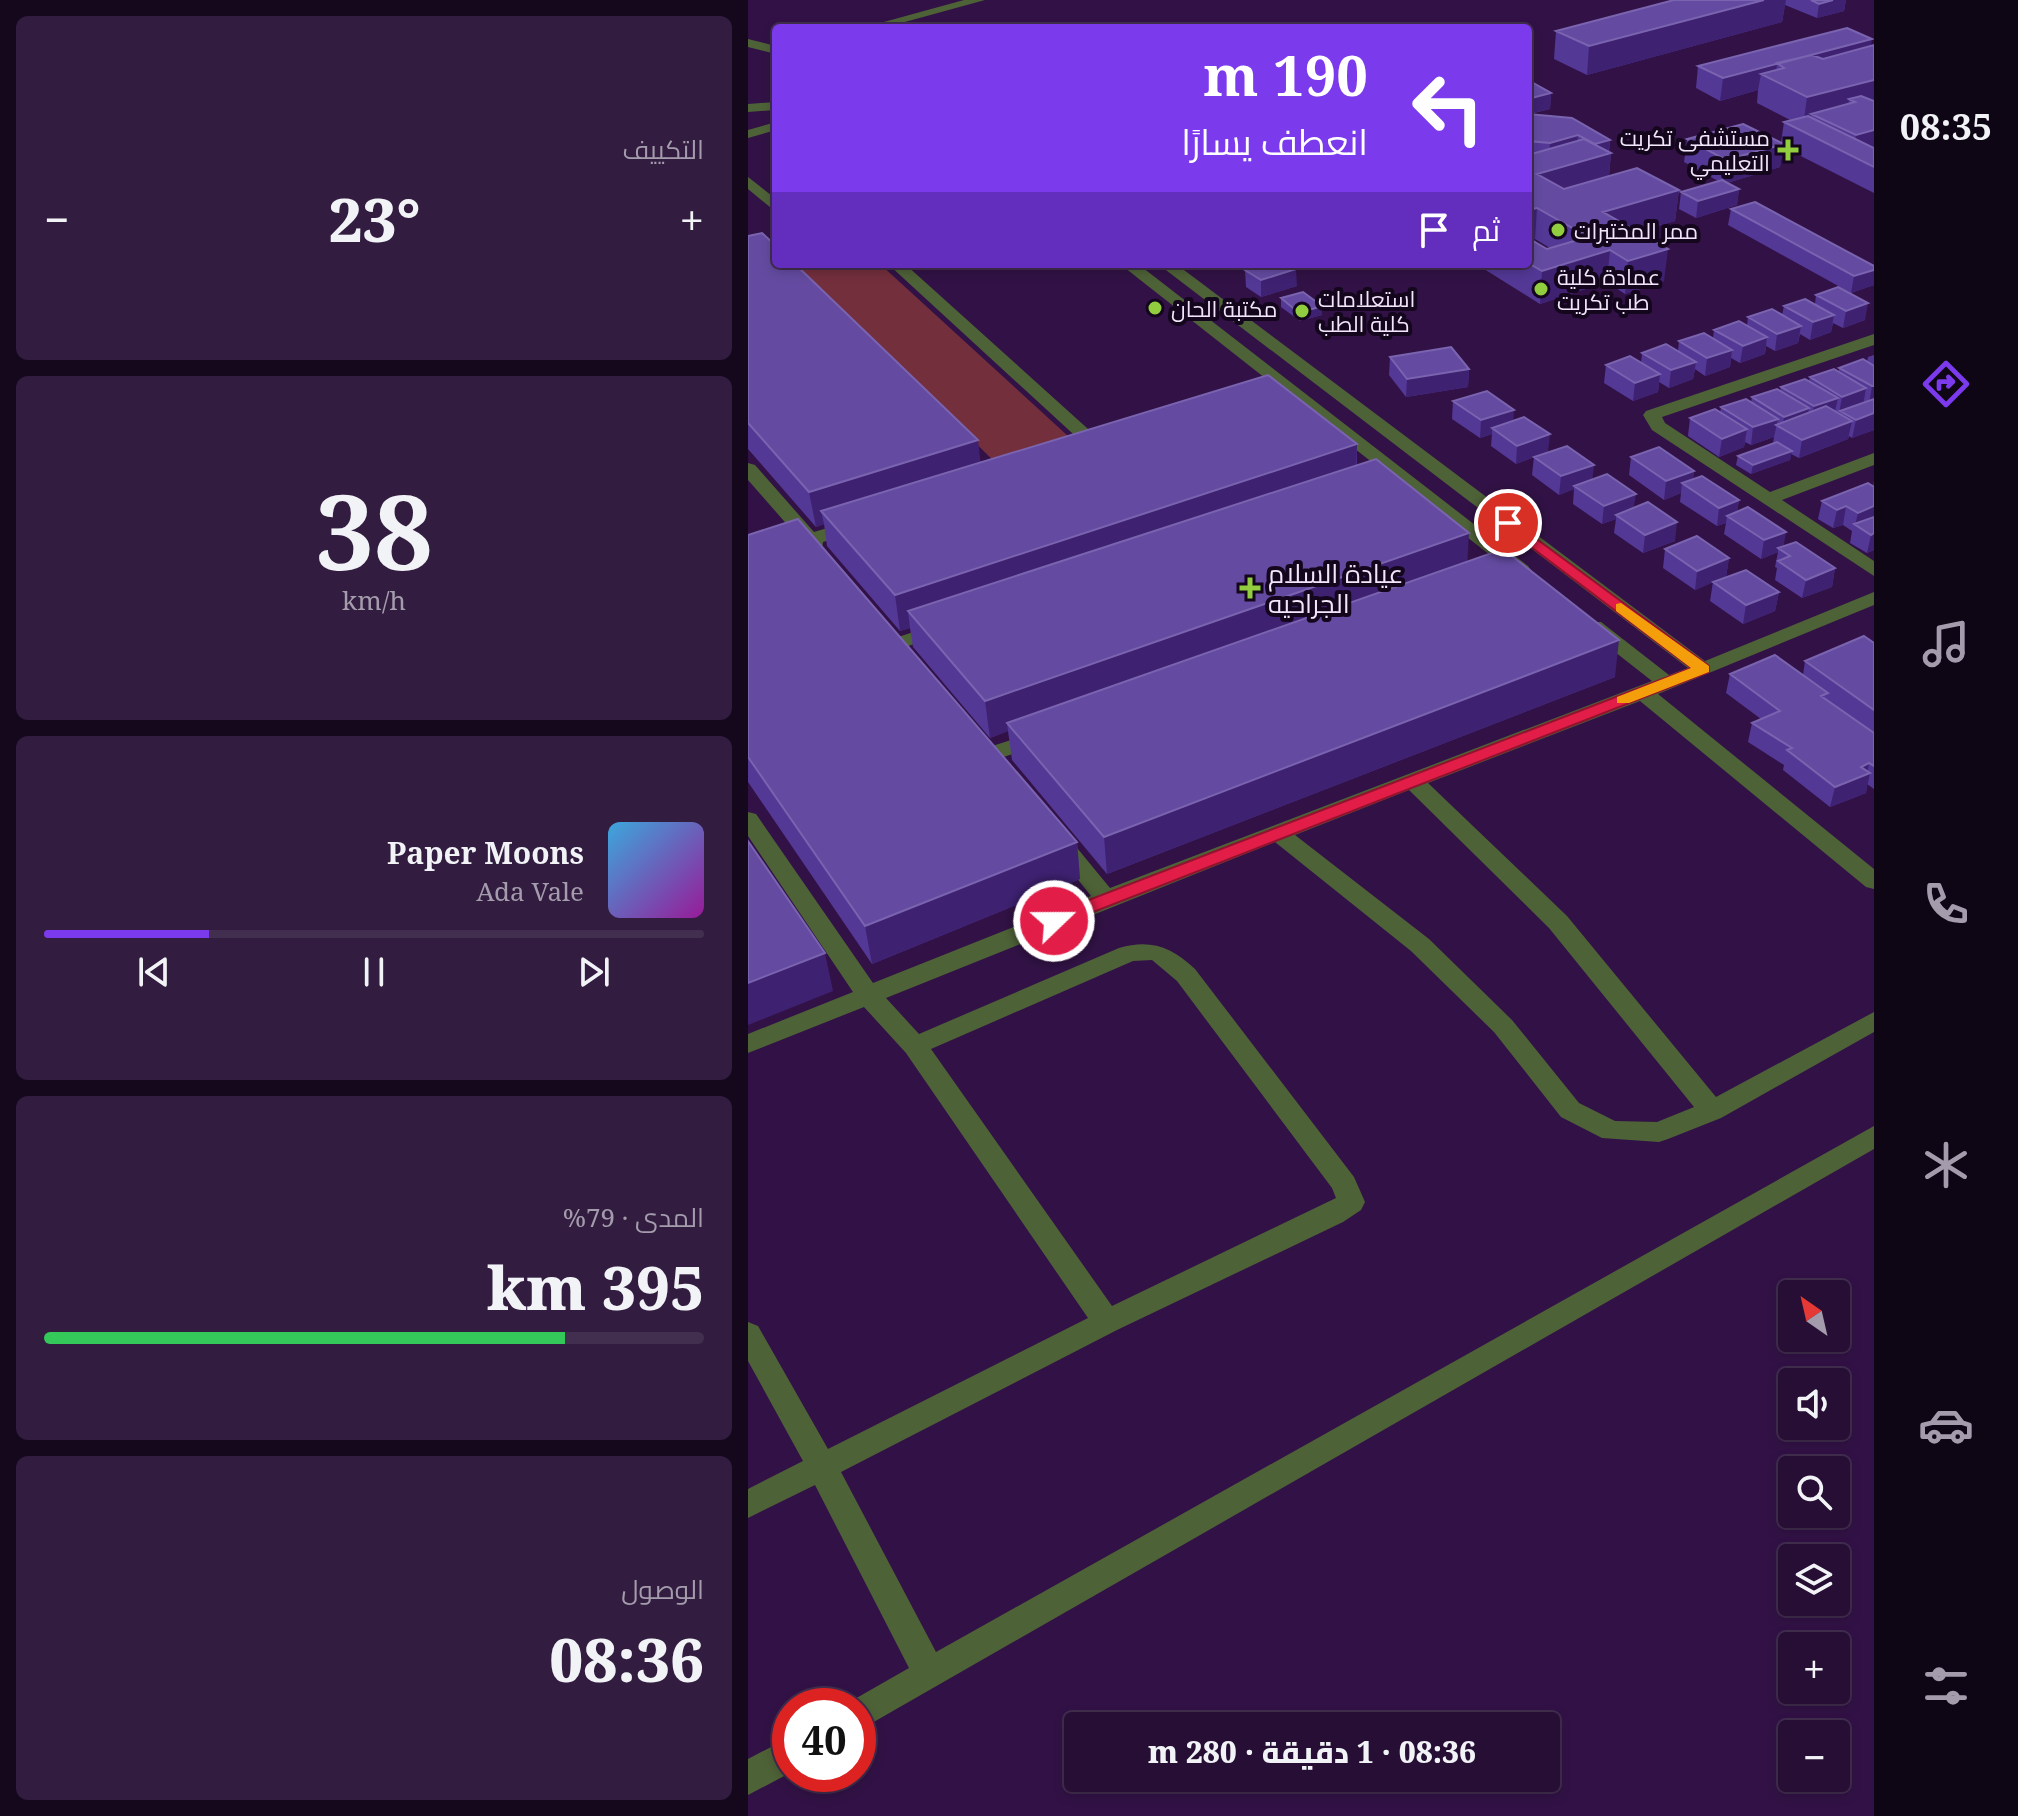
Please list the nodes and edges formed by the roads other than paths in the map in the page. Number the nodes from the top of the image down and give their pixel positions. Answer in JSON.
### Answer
{"nodes":[{"id":1,"x":979,"y":0,"type":"edge"},
{"id":2,"x":884,"y":24,"type":"edge"},
{"id":3,"x":748,"y":29,"type":"edge"},
{"id":4,"x":772,"y":35,"type":"edge"},
{"id":5,"x":748,"y":45,"type":"edge"},
{"id":6,"x":772,"y":51,"type":"edge"},
{"id":7,"x":772,"y":106,"type":"edge"},
{"id":8,"x":748,"y":108,"type":"edge"},
{"id":9,"x":772,"y":127,"type":"edge"},
{"id":10,"x":748,"y":134,"type":"edge"},
{"id":11,"x":748,"y":181,"type":"edge"},
{"id":12,"x":772,"y":203,"type":"edge"},
{"id":13,"x":901,"y":268,"type":"edge"},
{"id":14,"x":1133,"y":268,"type":"edge"},
{"id":15,"x":1173,"y":270,"type":"edge"},
{"id":16,"x":1153,"y":283,"type":"junction"},
{"id":17,"x":1874,"y":339,"type":"edge"},
{"id":18,"x":1073,"y":459,"type":"edge"},
{"id":19,"x":1874,"y":459,"type":"edge"},
{"id":20,"x":748,"y":469,"type":"edge"},
{"id":21,"x":1403,"y":477,"type":"junction"},
{"id":22,"x":1373,"y":487,"type":"edge"},
{"id":23,"x":1768,"y":499,"type":"junction"},
{"id":24,"x":872,"y":520,"type":"edge"},
{"id":25,"x":810,"y":540,"type":"junction"},
{"id":26,"x":748,"y":559,"type":"edge"},
{"id":27,"x":830,"y":563,"type":"edge"},
{"id":28,"x":1874,"y":570,"type":"edge"},
{"id":29,"x":1489,"y":578,"type":"edge"},
{"id":30,"x":1874,"y":598,"type":"edge"},
{"id":31,"x":1580,"y":616,"type":"edge"},
{"id":32,"x":956,"y":624,"type":"edge"},
{"id":33,"x":915,"y":666,"type":"edge"},
{"id":34,"x":1703,"y":669,"type":"junction"},
{"id":35,"x":1667,"y":683,"type":"junction"},
{"id":36,"x":1643,"y":692,"type":"junction"},
{"id":37,"x":1062,"y":729,"type":"edge"},
{"id":38,"x":970,"y":733,"type":"edge"},
{"id":39,"x":1413,"y":781,"type":"junction"},
{"id":40,"x":748,"y":819,"type":"edge"},
{"id":41,"x":1047,"y":827,"type":"edge"},
{"id":42,"x":1278,"y":833,"type":"junction"},
{"id":43,"x":1874,"y":881,"type":"edge"},
{"id":44,"x":1106,"y":899,"type":"junction"},
{"id":45,"x":869,"y":996,"type":"junction"},
{"id":46,"x":1874,"y":1021,"type":"edge"},
{"id":47,"x":748,"y":1044,"type":"edge"},
{"id":48,"x":915,"y":1046,"type":"junction"},
{"id":49,"x":1712,"y":1111,"type":"junction"},
{"id":50,"x":1874,"y":1136,"type":"edge"},
{"id":51,"x":1107,"y":1322,"type":"junction"},
{"id":52,"x":748,"y":1334,"type":"edge"},
{"id":53,"x":822,"y":1467,"type":"junction"},
{"id":54,"x":748,"y":1504,"type":"edge"},
{"id":55,"x":930,"y":1674,"type":"junction"},
{"id":56,"x":876,"y":1705,"type":"edge"},
{"id":57,"x":772,"y":1764,"type":"edge"},
{"id":58,"x":748,"y":1778,"type":"edge"}],
"edges":[{"from":1,"to":2,"type":"street"},
{"from":3,"to":4,"type":"street"},
{"from":5,"to":6,"type":"street"},
{"from":7,"to":8,"type":"street"},
{"from":9,"to":10,"type":"street"},
{"from":11,"to":12,"type":"street"},
{"from":13,"to":18,"type":"street"},
{"from":14,"to":16,"type":"street"},
{"from":15,"to":16,"type":"street"},
{"from":15,"to":34,"type":"street"},
{"from":16,"to":21,"type":"street"},
{"from":17,"to":23,"type":"street"},
{"from":19,"to":23,"type":"street"},
{"from":20,"to":25,"type":"street"},
{"from":21,"to":22,"type":"street"},
{"from":21,"to":29,"type":"street"},
{"from":23,"to":28,"type":"street"},
{"from":24,"to":25,"type":"street"},
{"from":25,"to":26,"type":"street"},
{"from":25,"to":27,"type":"street"},
{"from":30,"to":34,"type":"street"},
{"from":31,"to":35,"type":"street"},
{"from":32,"to":33,"type":"street"},
{"from":34,"to":35,"type":"street"},
{"from":35,"to":36,"type":"street"},
{"from":36,"to":39,"type":"street"},
{"from":36,"to":43,"type":"street"},
{"from":37,"to":38,"type":"street"},
{"from":39,"to":42,"type":"street"},
{"from":39,"to":49,"type":"street"},
{"from":40,"to":45,"type":"street"},
{"from":41,"to":44,"type":"street"},
{"from":42,"to":44,"type":"street"},
{"from":42,"to":49,"type":"street"},
{"from":44,"to":45,"type":"street"},
{"from":45,"to":47,"type":"street"},
{"from":45,"to":48,"type":"street"},
{"from":46,"to":49,"type":"street"},
{"from":48,"to":51,"type":"street"},
{"from":48,"to":51,"type":"street"},
{"from":50,"to":55,"type":"street"},
{"from":51,"to":53,"type":"street"},
{"from":52,"to":53,"type":"street"},
{"from":53,"to":54,"type":"street"},
{"from":53,"to":55,"type":"street"},
{"from":55,"to":56,"type":"street"},
{"from":57,"to":58,"type":"street"}]}
